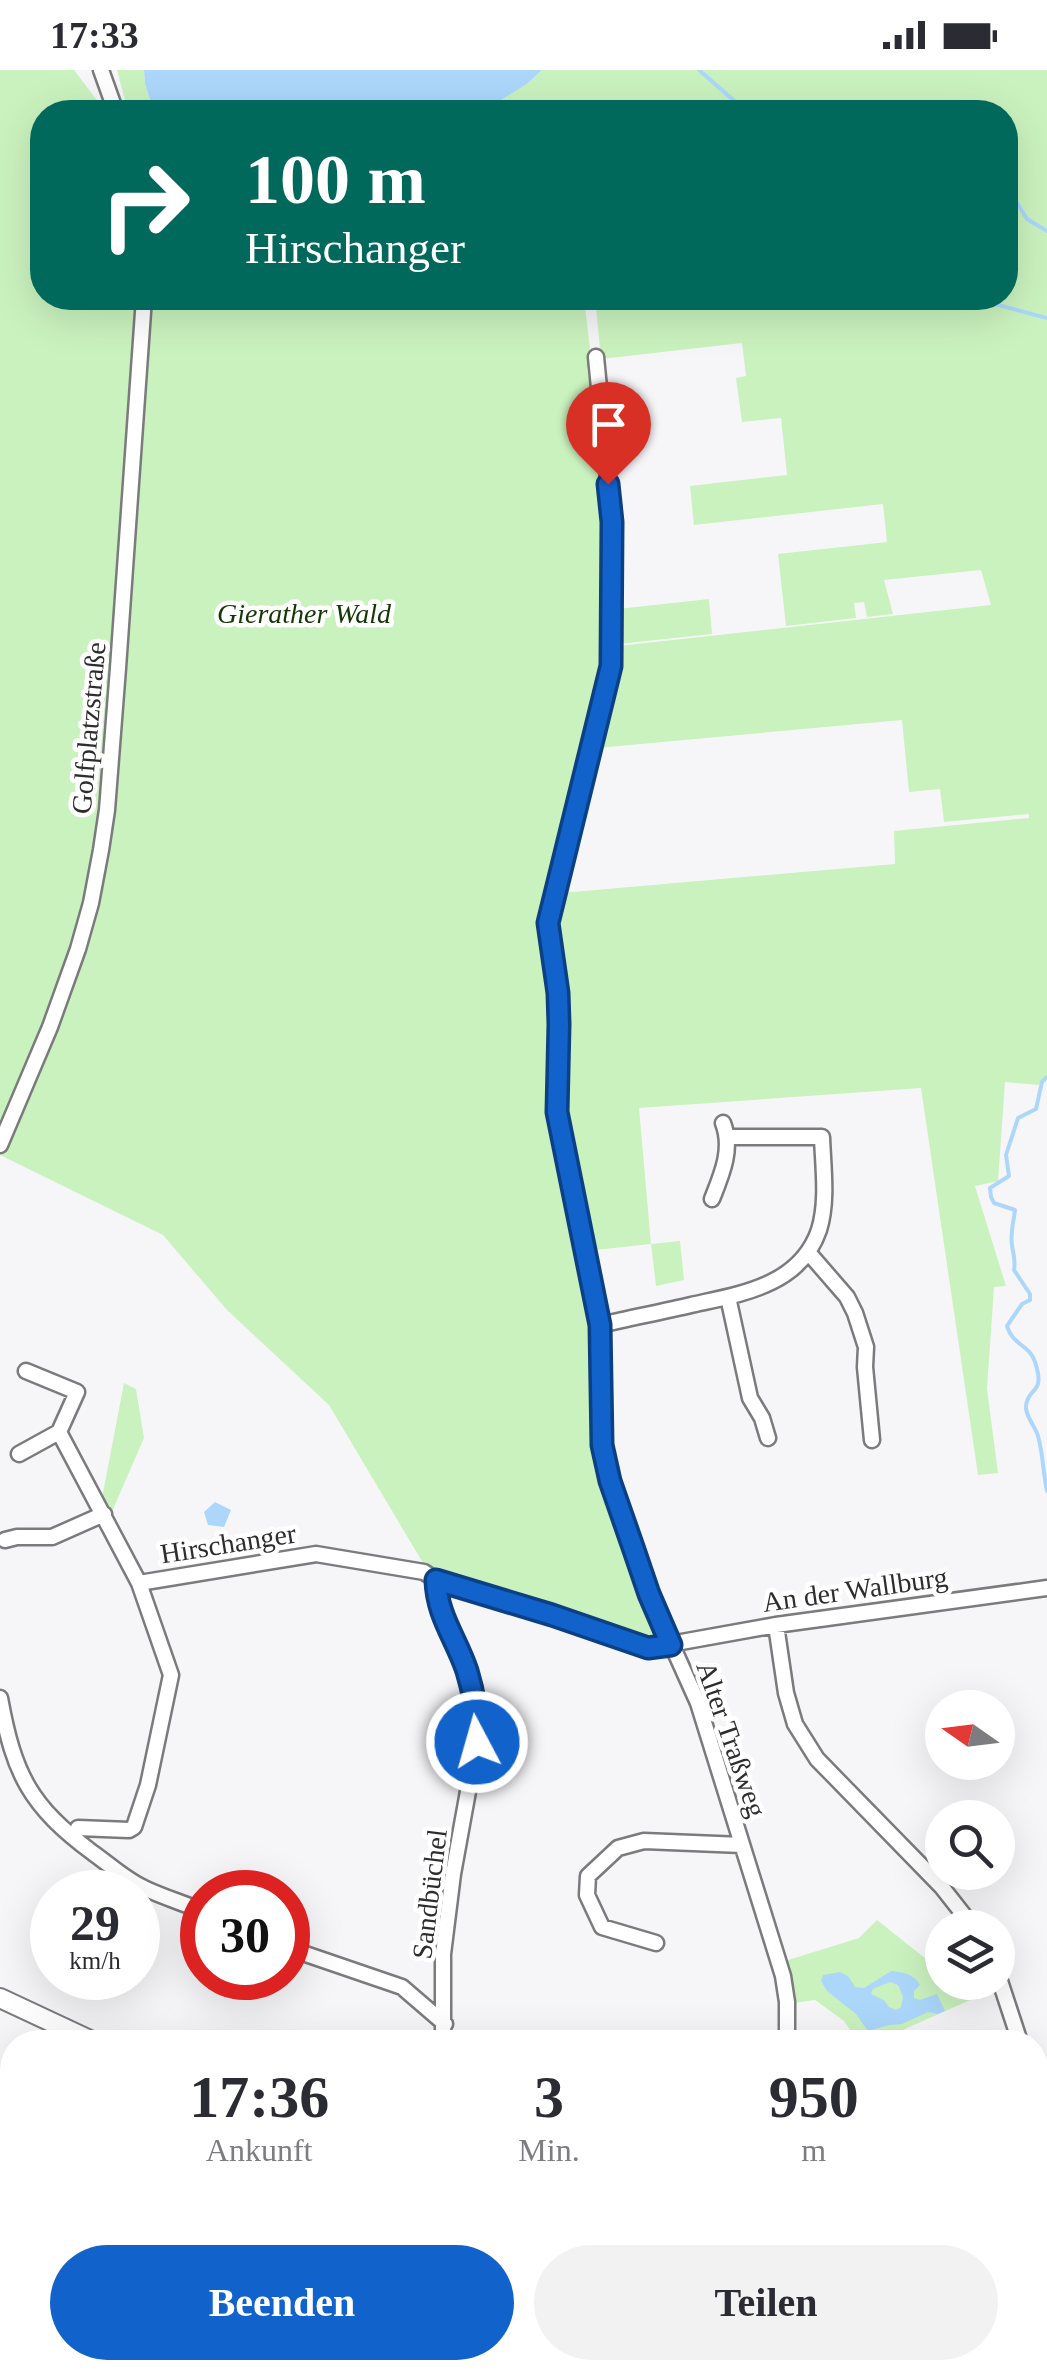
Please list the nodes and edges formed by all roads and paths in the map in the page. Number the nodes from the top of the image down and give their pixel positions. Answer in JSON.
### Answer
{"nodes":[{"id":1,"x":101,"y":70,"type":"edge"},
{"id":2,"x":112,"y":100,"type":"edge"},
{"id":3,"x":143,"y":310,"type":"edge"},
{"id":4,"x":596,"y":356,"type":"dead end"},
{"id":5,"x":0,"y":1145,"type":"edge"},
{"id":6,"x":712,"y":1199,"type":"dead end"},
{"id":7,"x":808,"y":1252,"type":"junction"},
{"id":8,"x":728,"y":1296,"type":"junction"},
{"id":9,"x":600,"y":1325,"type":"junction"},
{"id":10,"x":26,"y":1371,"type":"dead end"},
{"id":11,"x":60,"y":1432,"type":"junction"},
{"id":12,"x":768,"y":1438,"type":"dead end"},
{"id":13,"x":872,"y":1440,"type":"dead end"},
{"id":14,"x":19,"y":1454,"type":"dead end"},
{"id":15,"x":104,"y":1514,"type":"junction"},
{"id":16,"x":5,"y":1540,"type":"dead end"},
{"id":17,"x":436,"y":1580,"type":"junction"},
{"id":18,"x":140,"y":1584,"type":"junction"},
{"id":19,"x":1047,"y":1588,"type":"edge"},
{"id":20,"x":776,"y":1624,"type":"junction"},
{"id":21,"x":671,"y":1645,"type":"junction"},
{"id":22,"x":0,"y":1698,"type":"edge"},
{"id":23,"x":69,"y":1830,"type":"junction"},
{"id":24,"x":742,"y":1845,"type":"junction"},
{"id":25,"x":180,"y":1903,"type":"edge"},
{"id":26,"x":960,"y":1910,"type":"edge"},
{"id":27,"x":656,"y":1943,"type":"dead end"},
{"id":28,"x":310,"y":1956,"type":"edge"},
{"id":29,"x":0,"y":1998,"type":"edge"},
{"id":30,"x":1006,"y":2000,"type":"edge"},
{"id":31,"x":445,"y":2024,"type":"junction"},
{"id":32,"x":68,"y":2030,"type":"edge"},
{"id":33,"x":445,"y":2030,"type":"edge"},
{"id":34,"x":787,"y":2030,"type":"edge"},
{"id":35,"x":1016,"y":2030,"type":"edge"}],
"edges":[{"from":1,"to":2,"type":"street"},
{"from":3,"to":5,"type":"street","name":"Golfplatzstraße"},
{"from":4,"to":9,"type":"street","name":"Alter Traßweg"},
{"from":6,"to":7,"type":"street"},
{"from":7,"to":8,"type":"street"},
{"from":7,"to":13,"type":"street"},
{"from":8,"to":9,"type":"street"},
{"from":8,"to":12,"type":"street"},
{"from":9,"to":21,"type":"street","name":"Alter Traßweg"},
{"from":10,"to":11,"type":"street"},
{"from":11,"to":14,"type":"street"},
{"from":11,"to":15,"type":"street"},
{"from":15,"to":16,"type":"street"},
{"from":15,"to":18,"type":"street"},
{"from":17,"to":18,"type":"street","name":"Hirschanger"},
{"from":17,"to":21,"type":"street","name":"Hirschanger"},
{"from":17,"to":31,"type":"street","name":"Sandbüchel"},
{"from":18,"to":23,"type":"street"},
{"from":19,"to":20,"type":"street","name":"An der Wallburg"},
{"from":20,"to":21,"type":"street","name":"An der Wallburg"},
{"from":20,"to":26,"type":"street"},
{"from":21,"to":24,"type":"street","name":"Alter Traßweg"},
{"from":22,"to":23,"type":"street"},
{"from":23,"to":25,"type":"street"},
{"from":24,"to":27,"type":"street","name":"Alter Traßweg"},
{"from":24,"to":34,"type":"street","name":"Alter Traßweg"},
{"from":28,"to":31,"type":"street"},
{"from":29,"to":32,"type":"main road"},
{"from":30,"to":35,"type":"street"},
{"from":31,"to":33,"type":"street","name":"Sandbüchel"}]}
